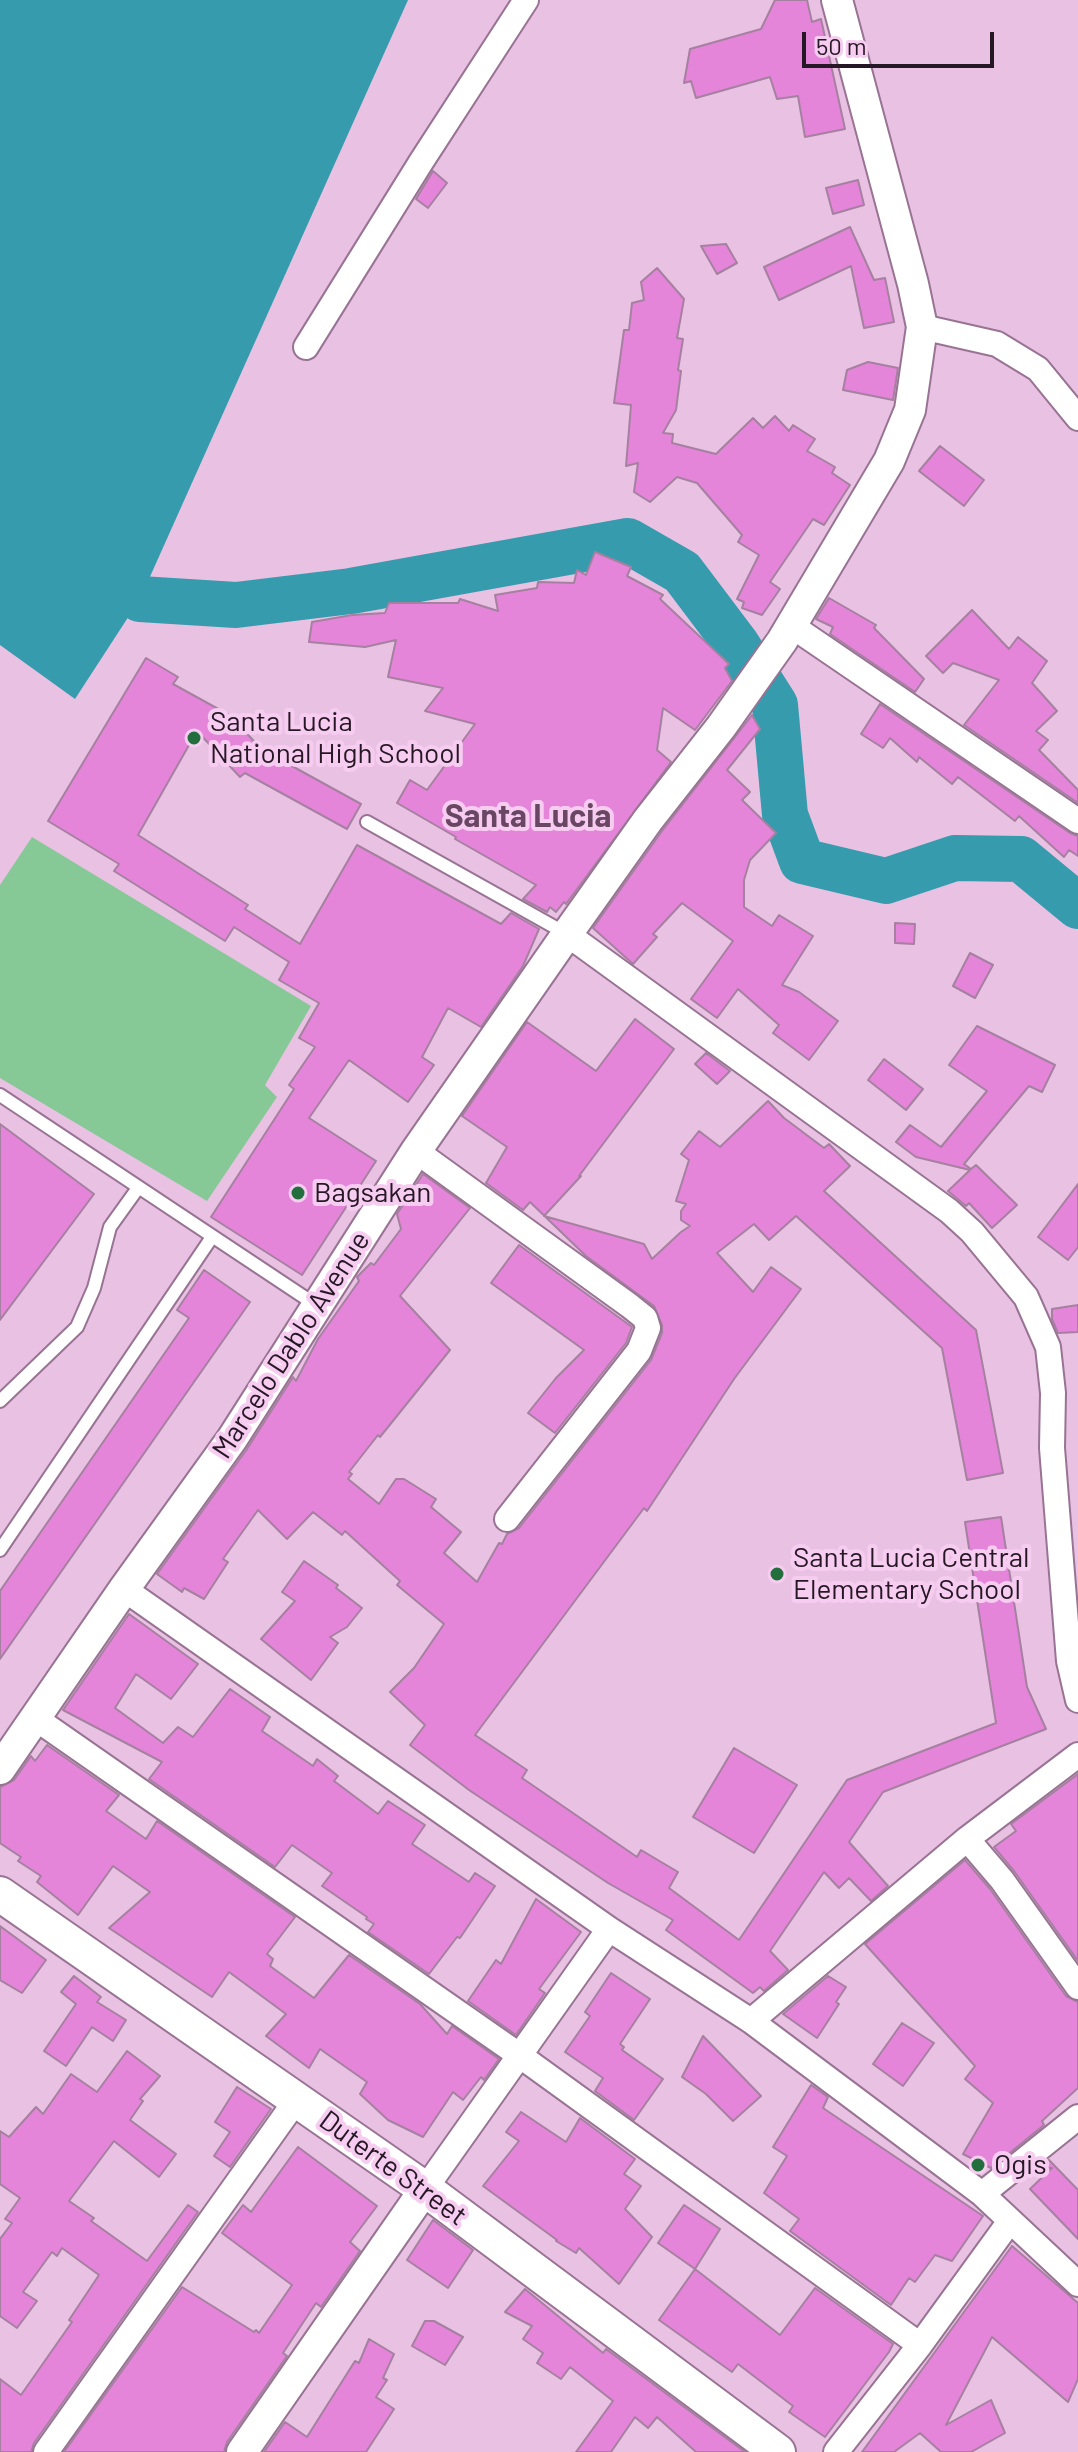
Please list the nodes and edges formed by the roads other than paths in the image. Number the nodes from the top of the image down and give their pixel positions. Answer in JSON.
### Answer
{"nodes":[{"id":1,"x":526,"y":0,"type":"edge"},
{"id":2,"x":837,"y":0,"type":"edge"},
{"id":3,"x":922,"y":327,"type":"junction"},
{"id":4,"x":306,"y":347,"type":"dead end"},
{"id":5,"x":1078,"y":418,"type":"edge"},
{"id":6,"x":787,"y":634,"type":"junction"},
{"id":7,"x":1078,"y":821,"type":"edge"},
{"id":8,"x":367,"y":822,"type":"dead end"},
{"id":9,"x":567,"y":934,"type":"junction"},
{"id":10,"x":0,"y":1095,"type":"edge"},
{"id":11,"x":416,"y":1151,"type":"junction"},
{"id":12,"x":138,"y":1188,"type":"junction"},
{"id":13,"x":212,"y":1237,"type":"junction"},
{"id":14,"x":316,"y":1305,"type":"junction"},
{"id":15,"x":0,"y":1401,"type":"edge"},
{"id":16,"x":507,"y":1519,"type":"dead end"},
{"id":17,"x":0,"y":1550,"type":"edge"},
{"id":18,"x":124,"y":1589,"type":"junction"},
{"id":19,"x":1078,"y":1700,"type":"edge"},
{"id":20,"x":35,"y":1718,"type":"junction"},
{"id":21,"x":1078,"y":1755,"type":"edge"},
{"id":22,"x":0,"y":1769,"type":"edge"},
{"id":23,"x":967,"y":1839,"type":"junction"},
{"id":24,"x":0,"y":1894,"type":"edge"},
{"id":25,"x":609,"y":1929,"type":"junction"},
{"id":26,"x":1078,"y":1987,"type":"edge"},
{"id":27,"x":751,"y":2021,"type":"junction"},
{"id":28,"x":519,"y":2055,"type":"junction"},
{"id":29,"x":297,"y":2099,"type":"junction"},
{"id":30,"x":1078,"y":2117,"type":"edge"},
{"id":31,"x":425,"y":2189,"type":"junction"},
{"id":32,"x":982,"y":2194,"type":"junction"},
{"id":33,"x":1010,"y":2221,"type":"junction"},
{"id":34,"x":1078,"y":2284,"type":"edge"},
{"id":35,"x":920,"y":2345,"type":"junction"},
{"id":36,"x":46,"y":2452,"type":"edge"},
{"id":37,"x":242,"y":2452,"type":"edge"},
{"id":38,"x":778,"y":2452,"type":"edge"},
{"id":39,"x":836,"y":2452,"type":"edge"}],
"edges":[{"from":1,"to":4,"type":"street"},
{"from":2,"to":3,"type":"street"},
{"from":3,"to":5,"type":"street"},
{"from":3,"to":6,"type":"street","name":"Marcelo Dablo Avenue"},
{"from":6,"to":7,"type":"street"},
{"from":6,"to":9,"type":"street","name":"Marcelo Dablo Avenue"},
{"from":8,"to":9,"type":"lane"},
{"from":9,"to":11,"type":"street","name":"Marcelo Dablo Avenue"},
{"from":9,"to":19,"type":"street"},
{"from":10,"to":12,"type":"lane"},
{"from":11,"to":14,"type":"street","name":"Marcelo Dablo Avenue"},
{"from":11,"to":16,"type":"street"},
{"from":12,"to":13,"type":"lane"},
{"from":12,"to":15,"type":"lane"},
{"from":13,"to":14,"type":"lane"},
{"from":13,"to":17,"type":"lane"},
{"from":14,"to":18,"type":"street","name":"Marcelo Dablo Avenue"},
{"from":18,"to":20,"type":"street","name":"Marcelo Dablo Avenue"},
{"from":18,"to":25,"type":"street"},
{"from":20,"to":22,"type":"street","name":"Marcelo Dablo Avenue"},
{"from":20,"to":28,"type":"street"},
{"from":21,"to":23,"type":"street"},
{"from":23,"to":26,"type":"street"},
{"from":23,"to":27,"type":"street"},
{"from":24,"to":29,"type":"main road","name":"Duterte Street"},
{"from":25,"to":27,"type":"street"},
{"from":25,"to":28,"type":"street"},
{"from":27,"to":32,"type":"street"},
{"from":28,"to":31,"type":"street"},
{"from":28,"to":35,"type":"street"},
{"from":29,"to":31,"type":"main road","name":"Duterte Street"},
{"from":29,"to":36,"type":"street"},
{"from":30,"to":32,"type":"street"},
{"from":31,"to":37,"type":"street"},
{"from":31,"to":38,"type":"main road","name":"Duterte Street"},
{"from":32,"to":33,"type":"street"},
{"from":33,"to":34,"type":"street"},
{"from":33,"to":35,"type":"street"},
{"from":35,"to":39,"type":"street"}]}
